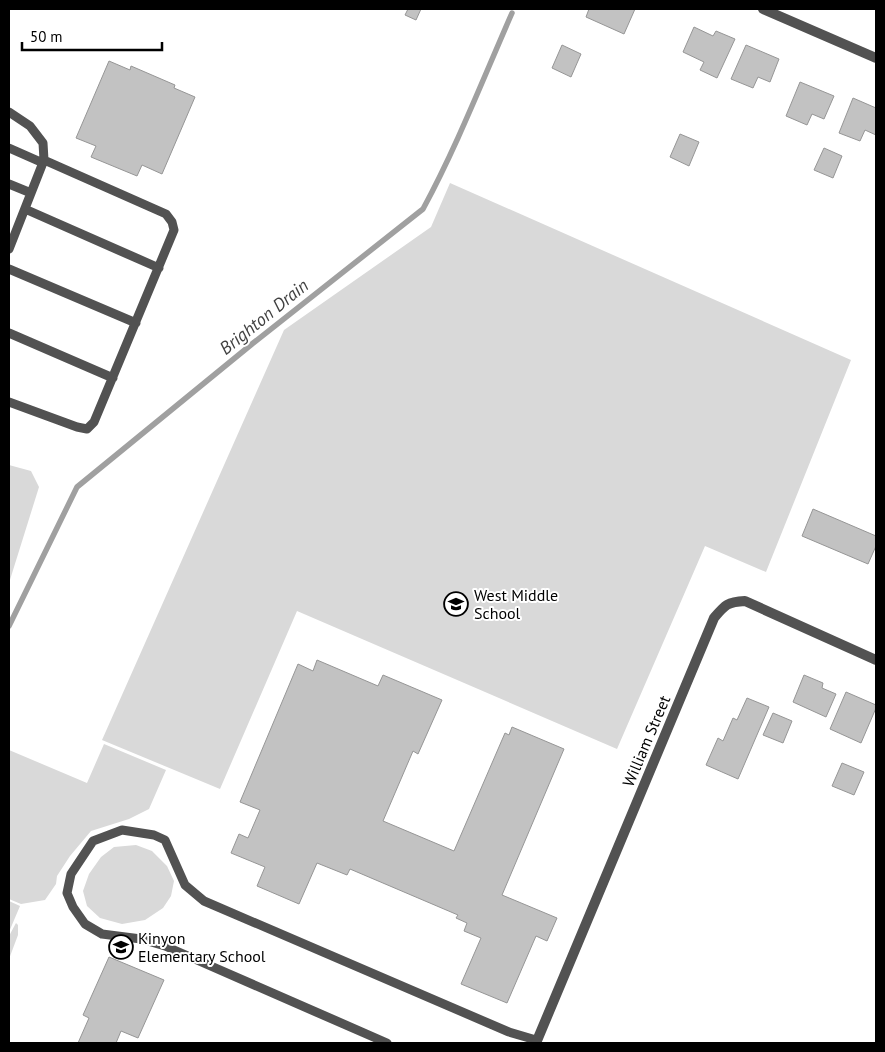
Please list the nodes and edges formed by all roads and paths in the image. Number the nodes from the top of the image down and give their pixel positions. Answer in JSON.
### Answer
{"nodes":[{"id":1,"x":763,"y":9,"type":"edge"},
{"id":2,"x":876,"y":58,"type":"edge"},
{"id":3,"x":9,"y":112,"type":"edge"},
{"id":4,"x":9,"y":148,"type":"edge"},
{"id":5,"x":44,"y":162,"type":"junction"},
{"id":6,"x":9,"y":184,"type":"edge"},
{"id":7,"x":31,"y":193,"type":"junction"},
{"id":8,"x":25,"y":209,"type":"junction"},
{"id":9,"x":9,"y":249,"type":"edge"},
{"id":10,"x":159,"y":268,"type":"junction"},
{"id":11,"x":9,"y":269,"type":"edge"},
{"id":12,"x":136,"y":323,"type":"junction"},
{"id":13,"x":9,"y":333,"type":"edge"},
{"id":14,"x":113,"y":378,"type":"junction"},
{"id":15,"x":9,"y":402,"type":"edge"},
{"id":16,"x":876,"y":660,"type":"edge"},
{"id":17,"x":536,"y":1042,"type":"edge"},
{"id":18,"x":387,"y":1043,"type":"edge"}],
"edges":[{"from":1,"to":2,"type":"street"},
{"from":3,"to":5,"type":"lane"},
{"from":4,"to":5,"type":"lane"},
{"from":5,"to":7,"type":"lane"},
{"from":5,"to":10,"type":"lane"},
{"from":6,"to":7,"type":"lane"},
{"from":7,"to":8,"type":"lane"},
{"from":8,"to":9,"type":"lane"},
{"from":8,"to":10,"type":"lane"},
{"from":10,"to":12,"type":"lane"},
{"from":11,"to":12,"type":"lane"},
{"from":12,"to":14,"type":"lane"},
{"from":13,"to":14,"type":"lane"},
{"from":14,"to":15,"type":"lane"},
{"from":16,"to":17,"type":"street","name":"William Street"},
{"from":17,"to":18,"type":"lane"}]}
